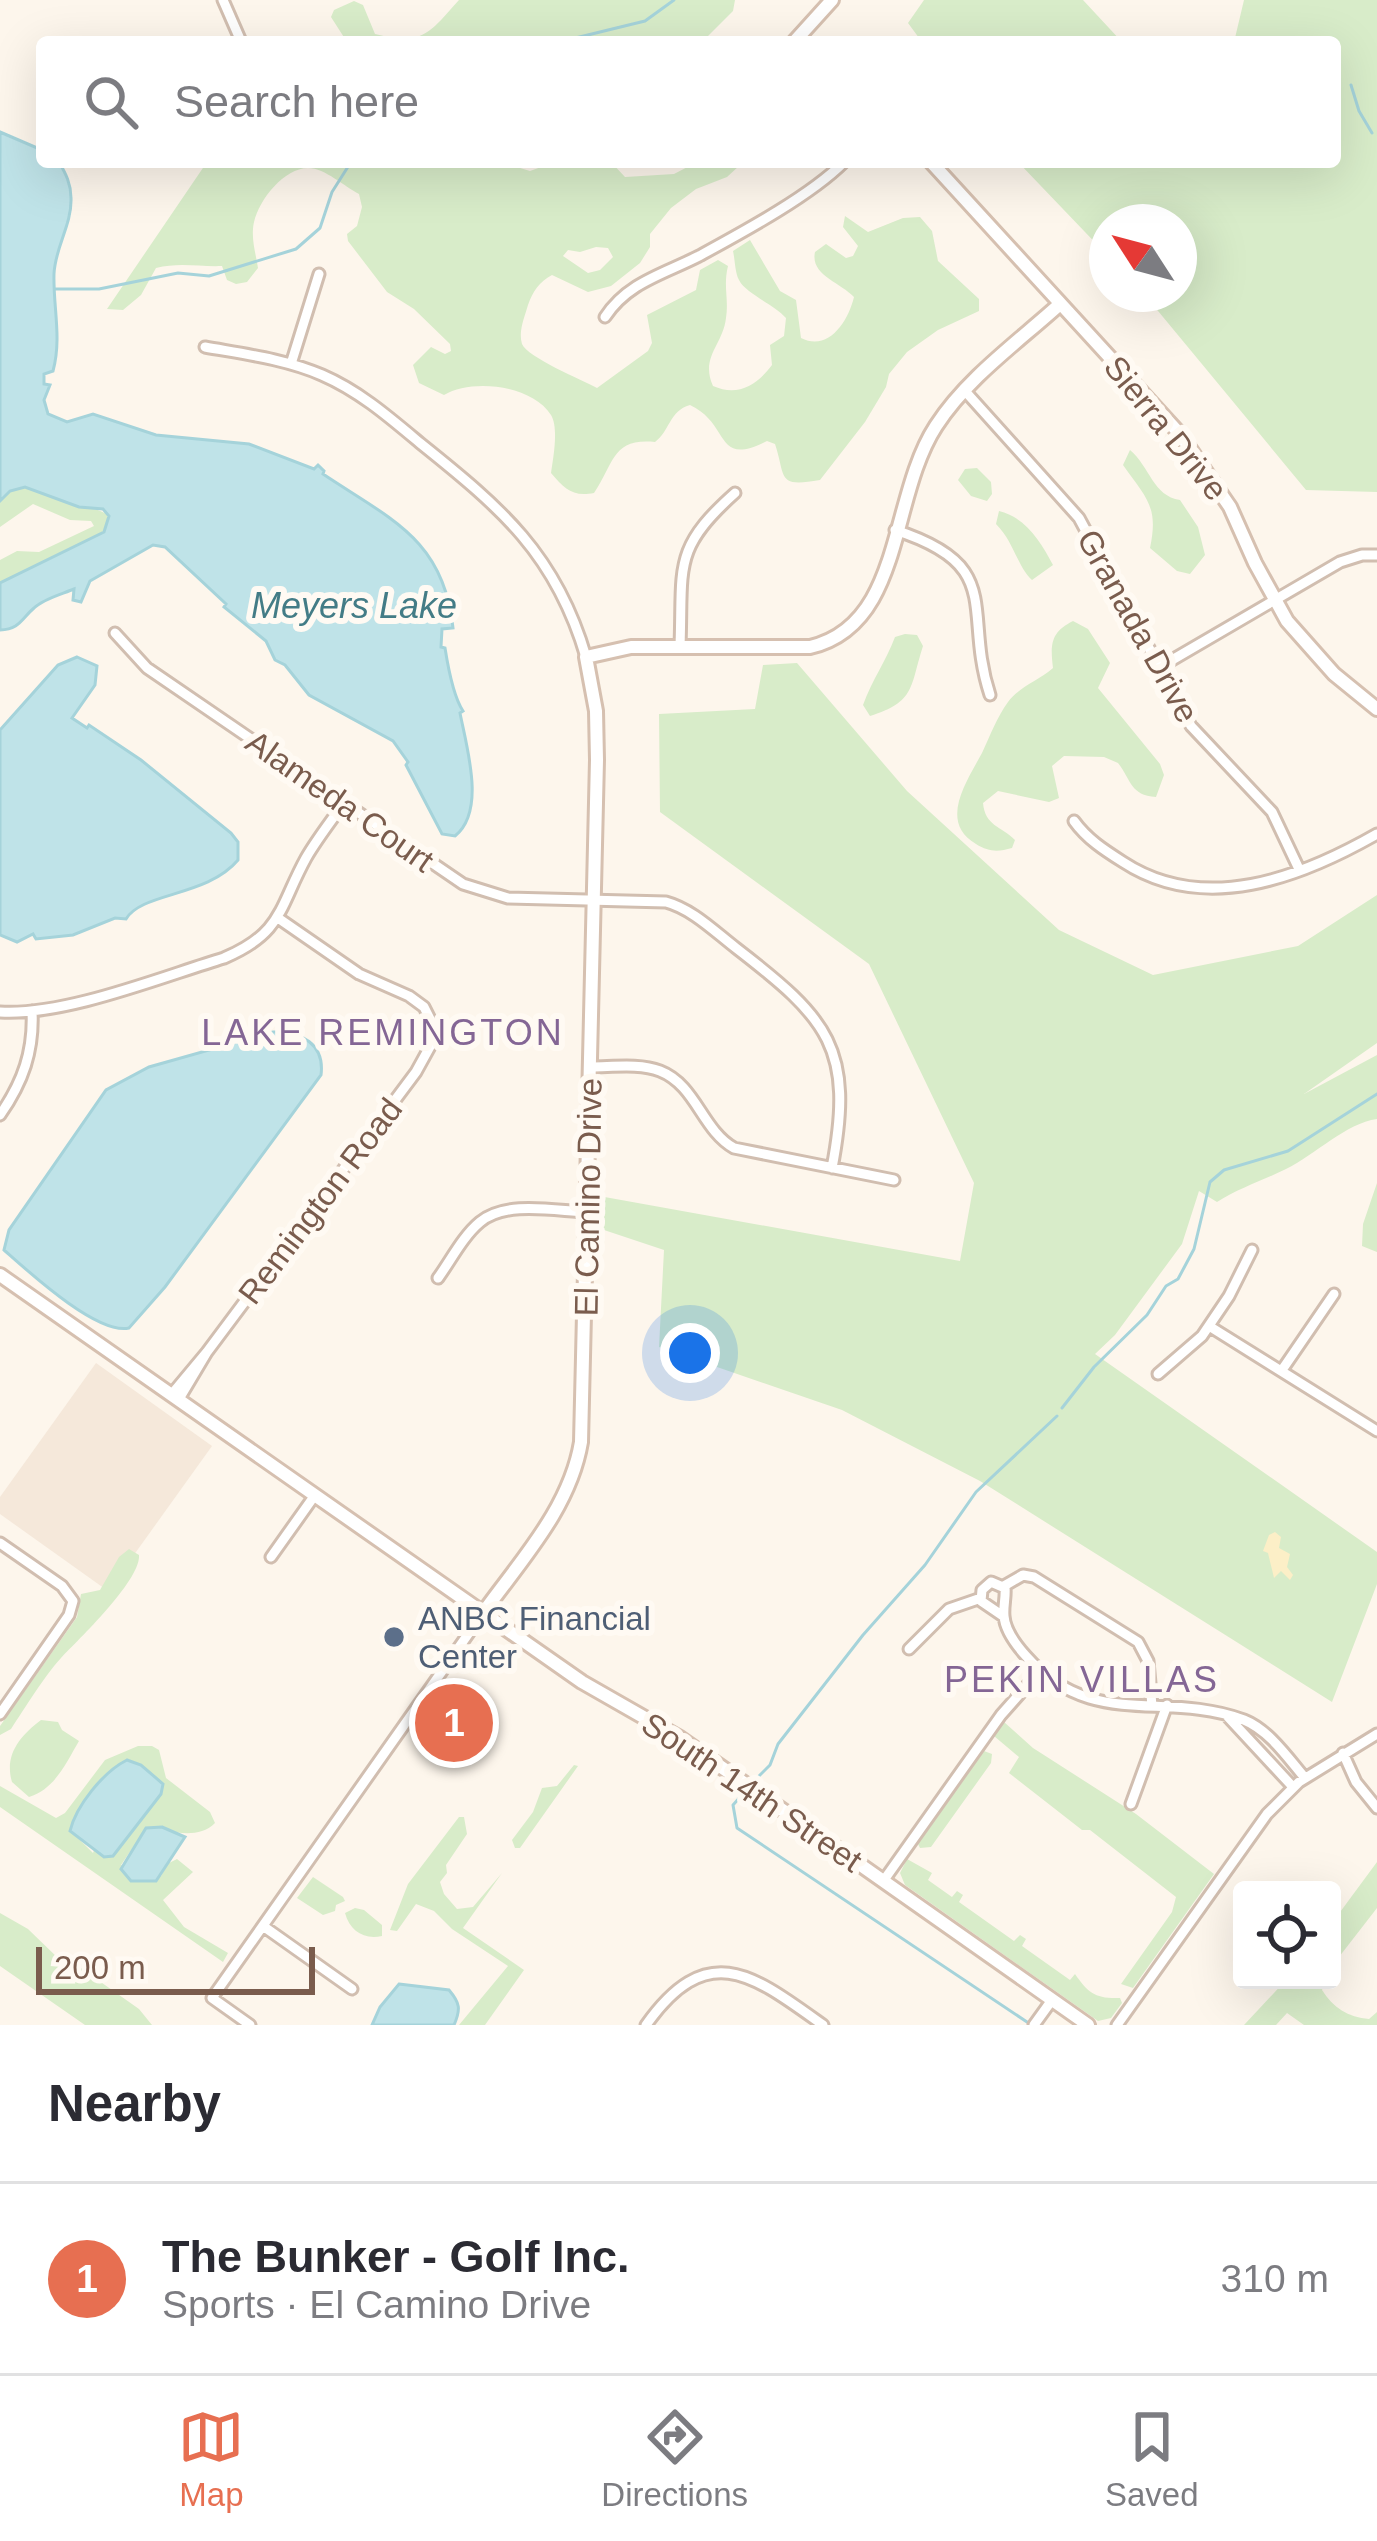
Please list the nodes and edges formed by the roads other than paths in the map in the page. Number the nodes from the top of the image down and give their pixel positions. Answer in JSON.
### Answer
{"nodes":[{"id":1,"x":223,"y":0,"type":"edge"},
{"id":2,"x":832,"y":0,"type":"edge"},
{"id":3,"x":239,"y":36,"type":"edge"},
{"id":4,"x":799,"y":36,"type":"edge"},
{"id":5,"x":837,"y":168,"type":"edge"},
{"id":6,"x":936,"y":168,"type":"edge"},
{"id":7,"x":319,"y":274,"type":"dead end"},
{"id":8,"x":1060,"y":304,"type":"junction"},
{"id":9,"x":605,"y":317,"type":"dead end"},
{"id":10,"x":205,"y":347,"type":"dead end"},
{"id":11,"x":291,"y":364,"type":"junction"},
{"id":12,"x":964,"y":392,"type":"junction"},
{"id":13,"x":735,"y":493,"type":"dead end"},
{"id":14,"x":895,"y":530,"type":"junction"},
{"id":15,"x":1377,"y":555,"type":"edge"},
{"id":16,"x":1275,"y":601,"type":"junction"},
{"id":17,"x":116,"y":633,"type":"dead end"},
{"id":18,"x":680,"y":646,"type":"junction"},
{"id":19,"x":586,"y":657,"type":"junction"},
{"id":20,"x":1160,"y":667,"type":"junction"},
{"id":21,"x":990,"y":695,"type":"dead end"},
{"id":22,"x":1377,"y":710,"type":"edge"},
{"id":23,"x":344,"y":802,"type":"junction"},
{"id":24,"x":1074,"y":821,"type":"dead end"},
{"id":25,"x":1377,"y":834,"type":"edge"},
{"id":26,"x":1299,"y":869,"type":"junction"},
{"id":27,"x":594,"y":899,"type":"junction"},
{"id":28,"x":278,"y":918,"type":"junction"},
{"id":29,"x":32,"y":1011,"type":"junction"},
{"id":30,"x":0,"y":1012,"type":"edge"},
{"id":31,"x":591,"y":1067,"type":"junction"},
{"id":32,"x":0,"y":1114,"type":"edge"},
{"id":33,"x":832,"y":1168,"type":"junction"},
{"id":34,"x":894,"y":1180,"type":"dead end"},
{"id":35,"x":587,"y":1212,"type":"junction"},
{"id":36,"x":1252,"y":1250,"type":"dead end"},
{"id":37,"x":0,"y":1275,"type":"edge"},
{"id":38,"x":438,"y":1278,"type":"dead end"},
{"id":39,"x":1334,"y":1294,"type":"dead end"},
{"id":40,"x":1209,"y":1326,"type":"junction"},
{"id":41,"x":1282,"y":1370,"type":"junction"},
{"id":42,"x":1158,"y":1374,"type":"dead end"},
{"id":43,"x":175,"y":1396,"type":"junction"},
{"id":44,"x":1377,"y":1431,"type":"edge"},
{"id":45,"x":315,"y":1495,"type":"junction"},
{"id":46,"x":0,"y":1543,"type":"edge"},
{"id":47,"x":271,"y":1557,"type":"dead end"},
{"id":48,"x":1004,"y":1586,"type":"junction"},
{"id":49,"x":981,"y":1598,"type":"junction"},
{"id":50,"x":483,"y":1613,"type":"junction"},
{"id":51,"x":1004,"y":1616,"type":"junction"},
{"id":52,"x":909,"y":1649,"type":"dead end"},
{"id":53,"x":1040,"y":1671,"type":"junction"},
{"id":54,"x":4,"y":1698,"type":"edge"},
{"id":55,"x":1167,"y":1705,"type":"junction"},
{"id":56,"x":1152,"y":1706,"type":"junction"},
{"id":57,"x":0,"y":1714,"type":"edge"},
{"id":58,"x":1228,"y":1717,"type":"junction"},
{"id":59,"x":1377,"y":1733,"type":"edge"},
{"id":60,"x":1343,"y":1754,"type":"junction"},
{"id":61,"x":1305,"y":1778,"type":"junction"},
{"id":62,"x":1293,"y":1787,"type":"junction"},
{"id":63,"x":1131,"y":1804,"type":"dead end"},
{"id":64,"x":1377,"y":1808,"type":"edge"},
{"id":65,"x":884,"y":1880,"type":"junction"},
{"id":66,"x":263,"y":1926,"type":"junction"},
{"id":67,"x":352,"y":1989,"type":"dead end"},
{"id":68,"x":1052,"y":2000,"type":"junction"},
{"id":69,"x":250,"y":2025,"type":"edge"},
{"id":70,"x":646,"y":2025,"type":"edge"},
{"id":71,"x":823,"y":2025,"type":"edge"},
{"id":72,"x":1034,"y":2025,"type":"edge"},
{"id":73,"x":1088,"y":2025,"type":"edge"},
{"id":74,"x":1117,"y":2025,"type":"edge"}],
"edges":[{"from":1,"to":3,"type":"street"},
{"from":2,"to":4,"type":"street"},
{"from":5,"to":9,"type":"street"},
{"from":6,"to":8,"type":"street","name":"Sierra Drive"},
{"from":7,"to":11,"type":"street"},
{"from":8,"to":12,"type":"street"},
{"from":8,"to":16,"type":"street","name":"Sierra Drive"},
{"from":10,"to":11,"type":"street","name":"El Camino Drive"},
{"from":11,"to":19,"type":"street","name":"El Camino Drive"},
{"from":12,"to":14,"type":"street"},
{"from":12,"to":20,"type":"street","name":"Granada Drive"},
{"from":13,"to":18,"type":"street"},
{"from":14,"to":18,"type":"street"},
{"from":14,"to":21,"type":"street"},
{"from":15,"to":16,"type":"street"},
{"from":16,"to":20,"type":"street"},
{"from":16,"to":22,"type":"street","name":"Sierra Drive"},
{"from":17,"to":23,"type":"street","name":"Alameda Court"},
{"from":18,"to":19,"type":"street"},
{"from":19,"to":27,"type":"street","name":"El Camino Drive"},
{"from":20,"to":26,"type":"street","name":"Granada Drive"},
{"from":23,"to":27,"type":"street","name":"Alameda Court"},
{"from":23,"to":28,"type":"street"},
{"from":24,"to":26,"type":"street"},
{"from":25,"to":26,"type":"street"},
{"from":27,"to":31,"type":"street","name":"El Camino Drive"},
{"from":27,"to":33,"type":"street","name":"Alameda Court"},
{"from":28,"to":29,"type":"street"},
{"from":28,"to":43,"type":"street","name":"Remington Road"},
{"from":29,"to":30,"type":"street"},
{"from":29,"to":32,"type":"street"},
{"from":31,"to":33,"type":"street"},
{"from":31,"to":35,"type":"street","name":"El Camino Drive"},
{"from":33,"to":34,"type":"street"},
{"from":35,"to":38,"type":"street"},
{"from":35,"to":50,"type":"street","name":"El Camino Drive"},
{"from":36,"to":40,"type":"street"},
{"from":37,"to":43,"type":"street","name":"South 14th Street"},
{"from":39,"to":41,"type":"street"},
{"from":40,"to":41,"type":"street"},
{"from":40,"to":42,"type":"street"},
{"from":41,"to":44,"type":"street"},
{"from":43,"to":45,"type":"street","name":"South 14th Street"},
{"from":45,"to":47,"type":"street"},
{"from":45,"to":50,"type":"street","name":"South 14th Street"},
{"from":46,"to":54,"type":"street"},
{"from":48,"to":49,"type":"street"},
{"from":48,"to":51,"type":"street"},
{"from":48,"to":56,"type":"street"},
{"from":49,"to":51,"type":"street"},
{"from":49,"to":52,"type":"street"},
{"from":50,"to":65,"type":"street","name":"South 14th Street"},
{"from":50,"to":66,"type":"street","name":"El Camino Drive"},
{"from":51,"to":53,"type":"street"},
{"from":53,"to":56,"type":"street"},
{"from":53,"to":65,"type":"street"},
{"from":54,"to":57,"type":"street"},
{"from":55,"to":56,"type":"street"},
{"from":55,"to":58,"type":"street"},
{"from":55,"to":63,"type":"street"},
{"from":58,"to":61,"type":"street"},
{"from":58,"to":62,"type":"street"},
{"from":59,"to":60,"type":"street"},
{"from":60,"to":61,"type":"street"},
{"from":60,"to":64,"type":"street"},
{"from":61,"to":62,"type":"street"},
{"from":62,"to":74,"type":"street"},
{"from":65,"to":68,"type":"street","name":"South 14th Street"},
{"from":66,"to":67,"type":"street"},
{"from":66,"to":69,"type":"street","name":"El Camino Drive"},
{"from":68,"to":72,"type":"street"},
{"from":68,"to":73,"type":"street","name":"South 14th Street"},
{"from":70,"to":71,"type":"street"}]}
